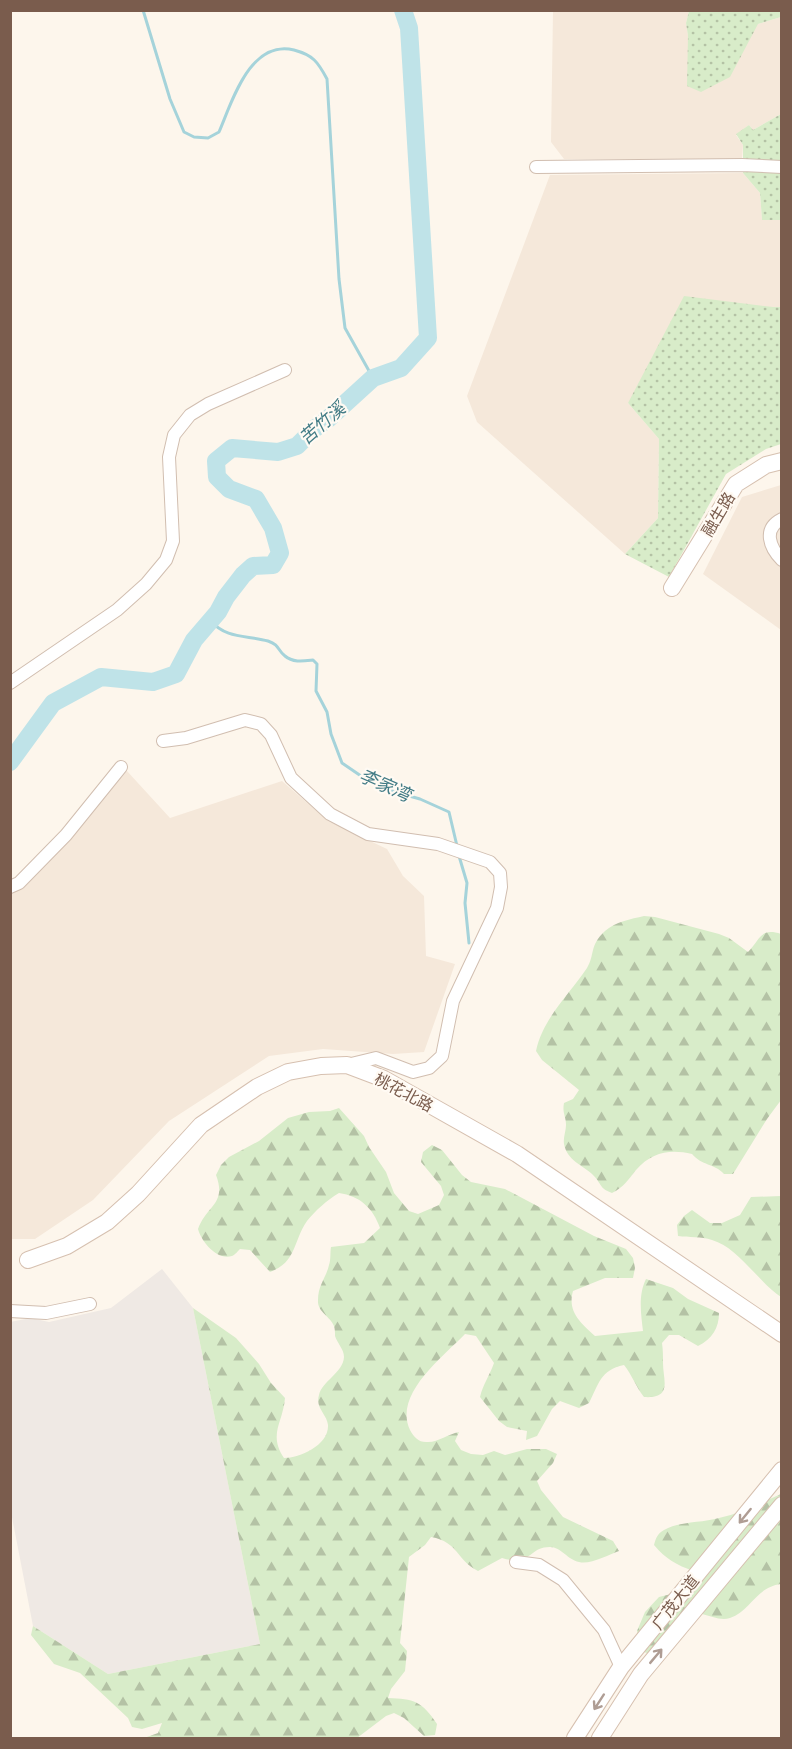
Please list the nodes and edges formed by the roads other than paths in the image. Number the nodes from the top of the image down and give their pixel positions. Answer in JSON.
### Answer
{"nodes":[{"id":1,"x":536,"y":167,"type":"dead end"},
{"id":2,"x":782,"y":167,"type":"edge"},
{"id":3,"x":285,"y":369,"type":"dead end"},
{"id":4,"x":782,"y":461,"type":"edge"},
{"id":5,"x":782,"y":519,"type":"edge"},
{"id":6,"x":782,"y":560,"type":"edge"},
{"id":7,"x":672,"y":588,"type":"dead end"},
{"id":8,"x":10,"y":683,"type":"edge"},
{"id":9,"x":163,"y":741,"type":"dead end"},
{"id":10,"x":121,"y":767,"type":"dead end"},
{"id":11,"x":10,"y":887,"type":"edge"},
{"id":12,"x":347,"y":1065,"type":"junction"},
{"id":13,"x":28,"y":1260,"type":"dead end"},
{"id":14,"x":90,"y":1304,"type":"dead end"},
{"id":15,"x":10,"y":1311,"type":"edge"},
{"id":16,"x":782,"y":1334,"type":"edge"},
{"id":17,"x":782,"y":1470,"type":"edge"},
{"id":18,"x":782,"y":1505,"type":"edge"},
{"id":19,"x":516,"y":1562,"type":"dead end"},
{"id":20,"x":621,"y":1667,"type":"junction"},
{"id":21,"x":575,"y":1738,"type":"edge"},
{"id":22,"x":600,"y":1738,"type":"edge"}],
"edges":[{"from":1,"to":2,"type":"street"},
{"from":3,"to":8,"type":"street"},
{"from":4,"to":7,"type":"street","name":"融生路"},
{"from":5,"to":6,"type":"street"},
{"from":9,"to":12,"type":"street"},
{"from":10,"to":11,"type":"street"},
{"from":12,"to":13,"type":"street","name":"桃花北路"},
{"from":12,"to":16,"type":"street","name":"桃花北路"},
{"from":14,"to":15,"type":"street"},
{"from":17,"to":20,"type":"street","name":"广茂大道","one_way":true},
{"from":22,"to":18,"type":"street","name":"广茂大道","one_way":true},
{"from":19,"to":20,"type":"street"},
{"from":20,"to":21,"type":"street","name":"广茂大道","one_way":true}]}
